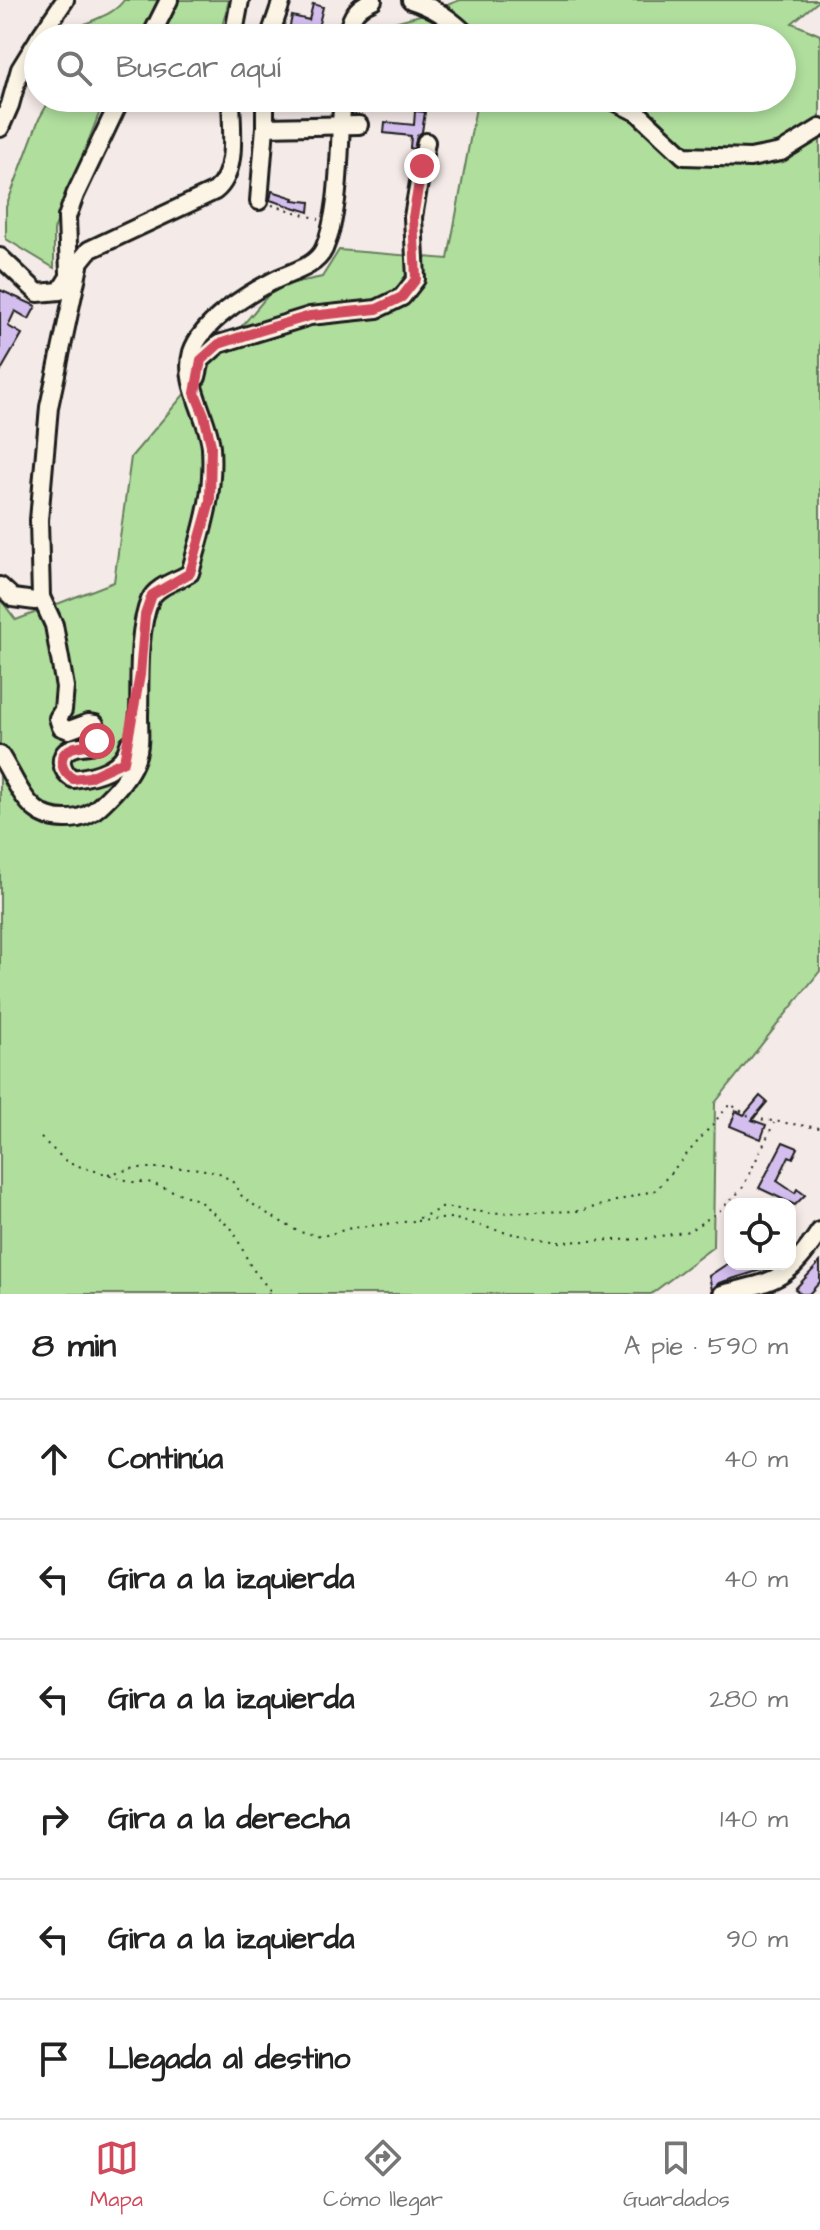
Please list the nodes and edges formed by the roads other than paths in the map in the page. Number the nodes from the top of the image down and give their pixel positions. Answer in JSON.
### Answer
{"nodes":[{"id":1,"x":65,"y":0,"type":"edge"},
{"id":2,"x":169,"y":0,"type":"edge"},
{"id":3,"x":240,"y":0,"type":"edge"},
{"id":4,"x":282,"y":0,"type":"edge"},
{"id":5,"x":373,"y":0,"type":"edge"},
{"id":6,"x":411,"y":0,"type":"edge"},
{"id":7,"x":49,"y":24,"type":"edge"},
{"id":8,"x":157,"y":24,"type":"edge"},
{"id":9,"x":236,"y":24,"type":"edge"},
{"id":10,"x":274,"y":24,"type":"edge"},
{"id":11,"x":349,"y":24,"type":"edge"},
{"id":12,"x":456,"y":24,"type":"edge"},
{"id":13,"x":24,"y":63,"type":"edge"},
{"id":14,"x":114,"y":112,"type":"edge"},
{"id":15,"x":231,"y":112,"type":"edge"},
{"id":16,"x":265,"y":112,"type":"edge"},
{"id":17,"x":342,"y":112,"type":"edge"},
{"id":18,"x":636,"y":112,"type":"edge"},
{"id":19,"x":359,"y":125,"type":"dead end"},
{"id":20,"x":340,"y":126,"type":"junction"},
{"id":21,"x":265,"y":127,"type":"junction"},
{"id":22,"x":0,"y":128,"type":"edge"},
{"id":23,"x":820,"y":128,"type":"edge"},
{"id":24,"x":426,"y":142,"type":"dead end"},
{"id":25,"x":259,"y":201,"type":"road end"},
{"id":26,"x":0,"y":257,"type":"edge"},
{"id":27,"x":74,"y":270,"type":"junction"},
{"id":28,"x":195,"y":393,"type":"junction"},
{"id":29,"x":0,"y":586,"type":"edge"},
{"id":30,"x":41,"y":597,"type":"junction"},
{"id":31,"x":140,"y":675,"type":"junction"},
{"id":32,"x":0,"y":755,"type":"edge"},
{"id":33,"x":820,"y":1231,"type":"edge"},
{"id":34,"x":722,"y":1294,"type":"edge"}],
"edges":[{"from":1,"to":7,"type":"street"},
{"from":2,"to":8,"type":"street"},
{"from":3,"to":9,"type":"street"},
{"from":4,"to":10,"type":"street"},
{"from":5,"to":11,"type":"street"},
{"from":6,"to":12,"type":"street"},
{"from":13,"to":22,"type":"street"},
{"from":14,"to":27,"type":"street"},
{"from":15,"to":27,"type":"street"},
{"from":16,"to":21,"type":"street"},
{"from":17,"to":20,"type":"street"},
{"from":18,"to":23,"type":"street"},
{"from":19,"to":20,"type":"street"},
{"from":20,"to":21,"type":"street"},
{"from":20,"to":28,"type":"street"},
{"from":21,"to":25,"type":"street"},
{"from":24,"to":28,"type":"street"},
{"from":26,"to":27,"type":"street"},
{"from":27,"to":30,"type":"street"},
{"from":28,"to":31,"type":"street"},
{"from":29,"to":30,"type":"street"},
{"from":30,"to":31,"type":"street"},
{"from":31,"to":32,"type":"street"},
{"from":33,"to":34,"type":"street"}]}
